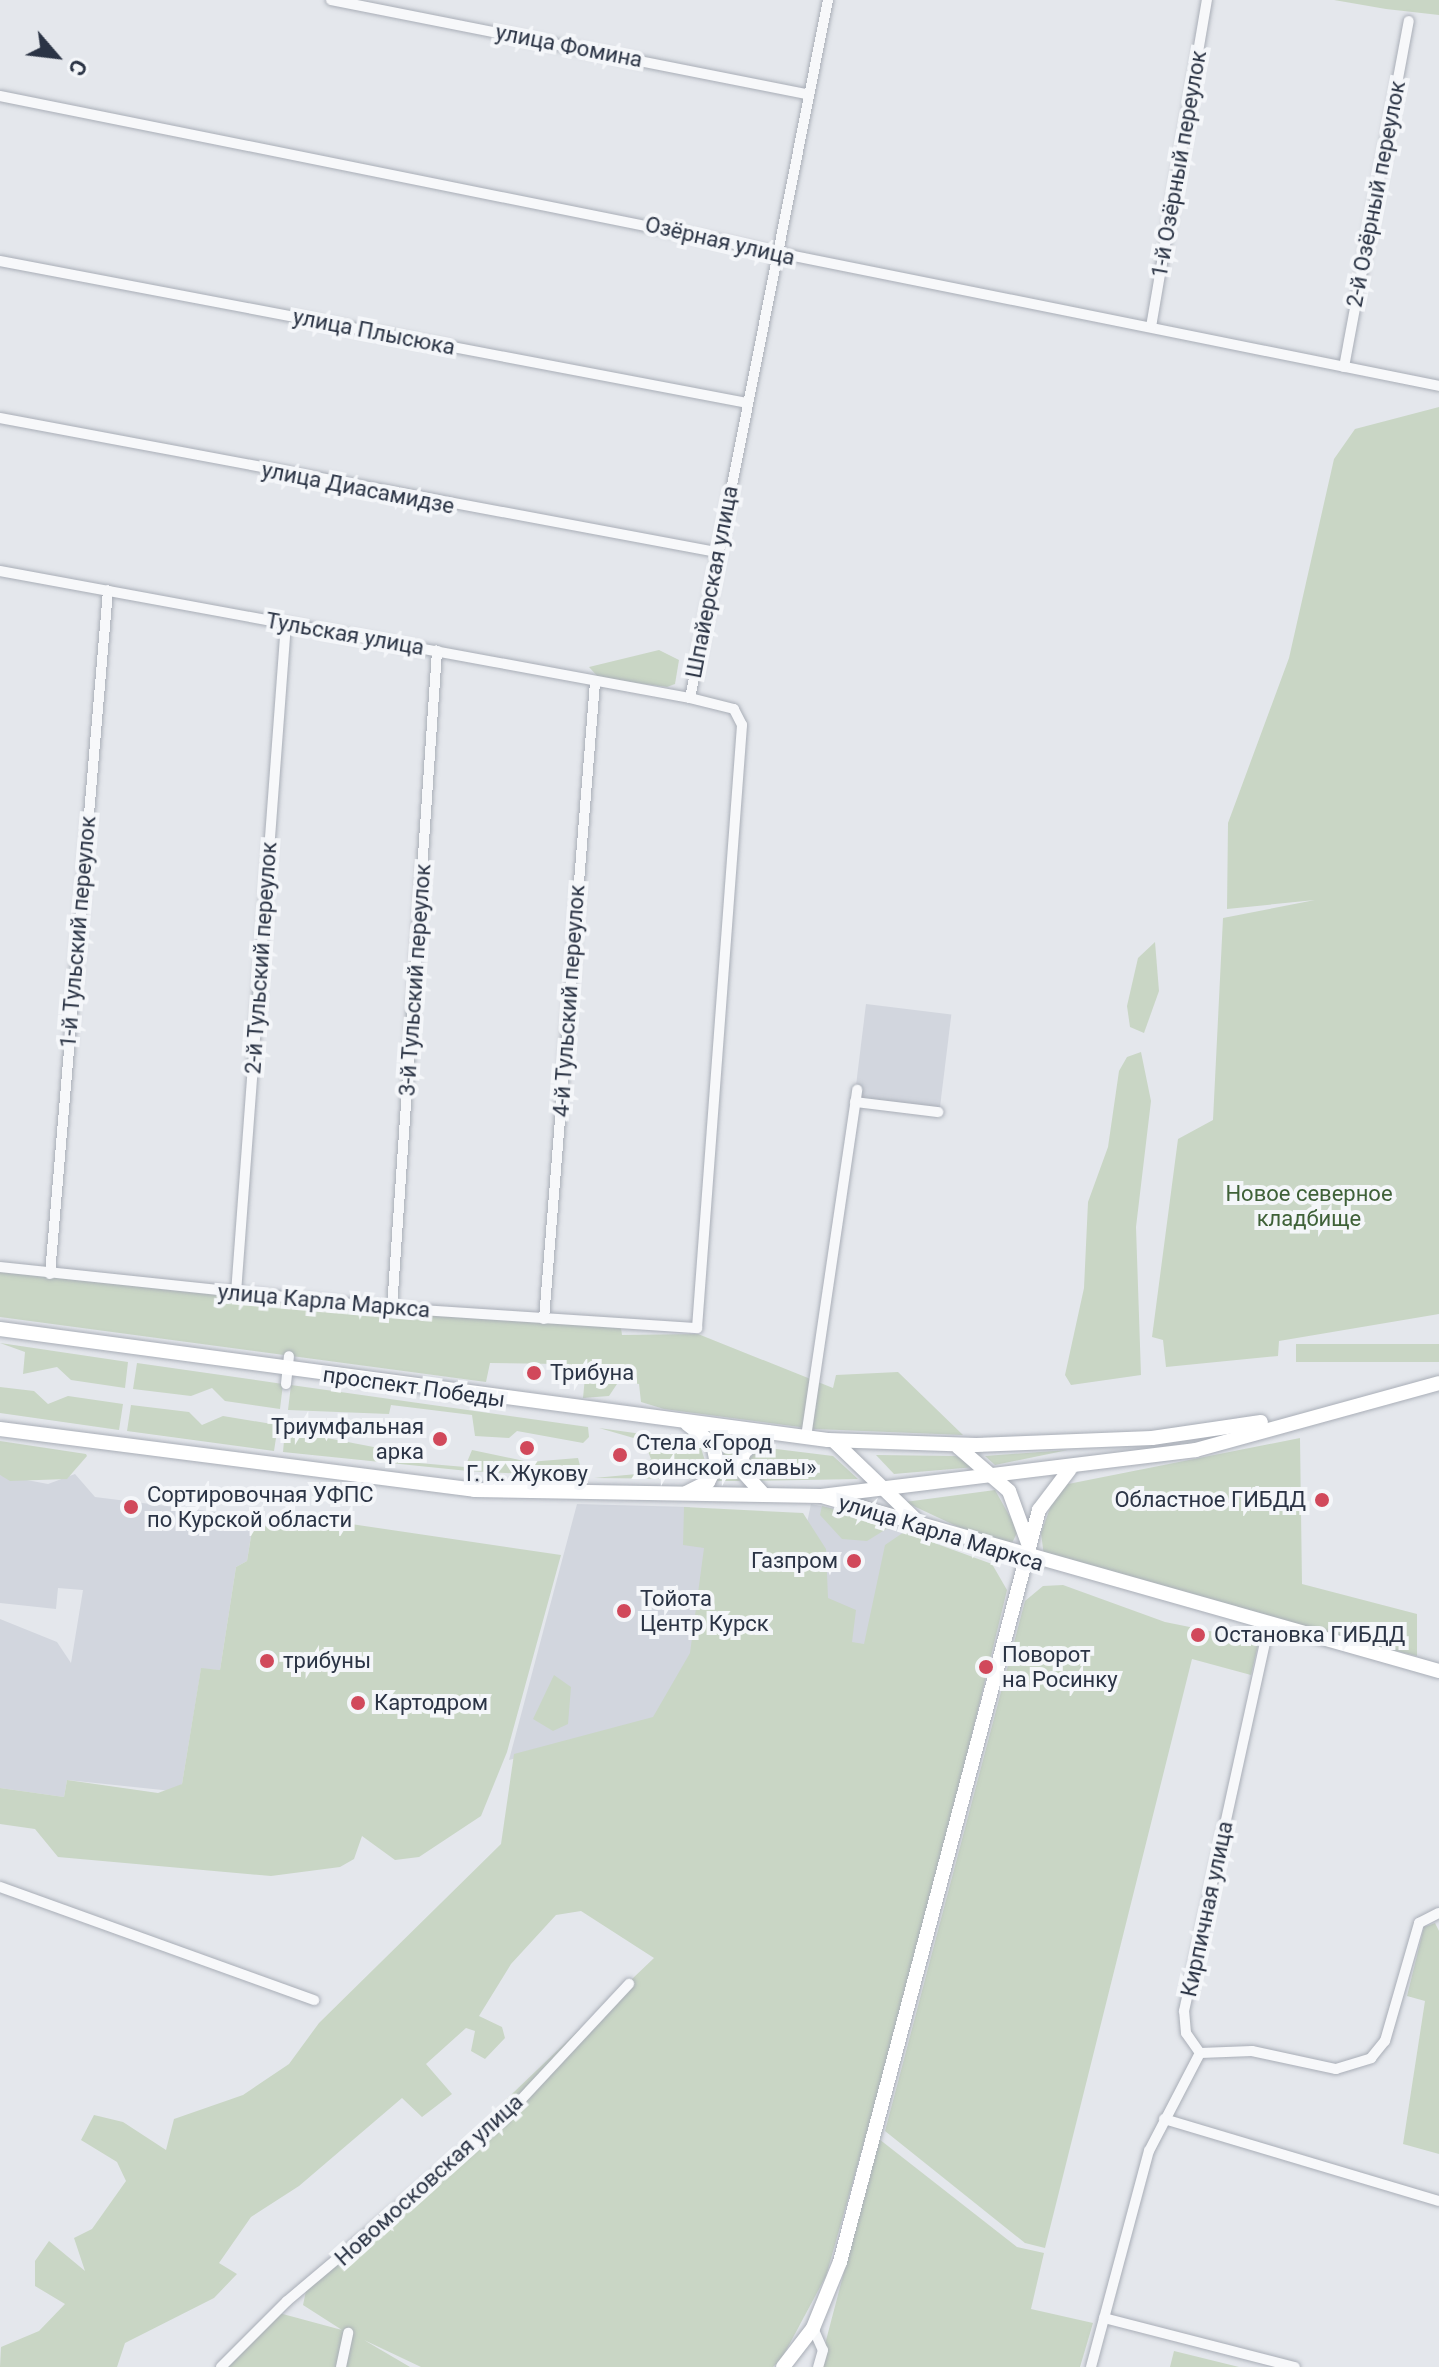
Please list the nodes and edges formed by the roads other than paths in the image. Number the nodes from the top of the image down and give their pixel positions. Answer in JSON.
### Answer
{"nodes":[{"id":1,"x":331,"y":0,"type":"edge"},
{"id":2,"x":828,"y":0,"type":"edge"},
{"id":3,"x":1207,"y":0,"type":"edge"},
{"id":4,"x":1409,"y":21,"type":"dead end"},
{"id":5,"x":807,"y":94,"type":"junction"},
{"id":6,"x":0,"y":96,"type":"edge"},
{"id":7,"x":774,"y":255,"type":"junction"},
{"id":8,"x":0,"y":261,"type":"edge"},
{"id":9,"x":1151,"y":327,"type":"junction"},
{"id":10,"x":1344,"y":367,"type":"junction"},
{"id":11,"x":1439,"y":386,"type":"edge"},
{"id":12,"x":747,"y":403,"type":"junction"},
{"id":13,"x":0,"y":418,"type":"edge"},
{"id":14,"x":716,"y":552,"type":"junction"},
{"id":15,"x":0,"y":571,"type":"edge"},
{"id":16,"x":108,"y":590,"type":"junction"},
{"id":17,"x":286,"y":624,"type":"junction"},
{"id":18,"x":437,"y":651,"type":"junction"},
{"id":19,"x":595,"y":682,"type":"junction"},
{"id":20,"x":690,"y":698,"type":"junction"},
{"id":21,"x":938,"y":1112,"type":"dead end"},
{"id":22,"x":0,"y":1267,"type":"edge"},
{"id":23,"x":50,"y":1274,"type":"junction"},
{"id":24,"x":236,"y":1293,"type":"junction"},
{"id":25,"x":392,"y":1308,"type":"junction"},
{"id":26,"x":544,"y":1319,"type":"junction"},
{"id":27,"x":697,"y":1328,"type":"joint"},
{"id":28,"x":0,"y":1329,"type":"edge"},
{"id":29,"x":1439,"y":1383,"type":"edge"},
{"id":30,"x":1301,"y":1417,"type":"junction"},
{"id":31,"x":682,"y":1421,"type":"junction"},
{"id":32,"x":0,"y":1429,"type":"edge"},
{"id":33,"x":768,"y":1432,"type":"junction"},
{"id":34,"x":806,"y":1437,"type":"junction"},
{"id":35,"x":828,"y":1440,"type":"junction"},
{"id":36,"x":954,"y":1445,"type":"junction"},
{"id":37,"x":1070,"y":1469,"type":"junction"},
{"id":38,"x":997,"y":1478,"type":"junction"},
{"id":39,"x":884,"y":1488,"type":"junction"},
{"id":40,"x":764,"y":1495,"type":"junction"},
{"id":41,"x":678,"y":1496,"type":"junction"},
{"id":42,"x":821,"y":1496,"type":"junction"},
{"id":43,"x":921,"y":1523,"type":"junction"},
{"id":44,"x":1031,"y":1561,"type":"junction"},
{"id":45,"x":1269,"y":1625,"type":"junction"},
{"id":46,"x":1439,"y":1671,"type":"edge"},
{"id":47,"x":0,"y":1887,"type":"edge"},
{"id":48,"x":1439,"y":1913,"type":"edge"},
{"id":49,"x":629,"y":1984,"type":"dead end"},
{"id":50,"x":314,"y":2000,"type":"dead end"},
{"id":51,"x":1200,"y":2053,"type":"junction"},
{"id":52,"x":1164,"y":2119,"type":"junction"},
{"id":53,"x":1439,"y":2201,"type":"edge"},
{"id":54,"x":1104,"y":2318,"type":"junction"},
{"id":55,"x":813,"y":2328,"type":"junction"},
{"id":56,"x":348,"y":2333,"type":"dead end"},
{"id":57,"x":221,"y":2367,"type":"edge"},
{"id":58,"x":341,"y":2367,"type":"edge"},
{"id":59,"x":783,"y":2367,"type":"edge"},
{"id":60,"x":818,"y":2367,"type":"edge"},
{"id":61,"x":1091,"y":2367,"type":"edge"},
{"id":62,"x":1295,"y":2367,"type":"edge"}],
"edges":[{"from":1,"to":5,"type":"street","name":"улица Фомина"},
{"from":2,"to":5,"type":"street","name":"Шпайерская улица"},
{"from":3,"to":9,"type":"street","name":"1-й Озёрный переулок"},
{"from":4,"to":10,"type":"street","name":"2-й Озёрный переулок"},
{"from":5,"to":7,"type":"street","name":"Шпайерская улица"},
{"from":6,"to":7,"type":"street","name":"Озёрная улица"},
{"from":7,"to":9,"type":"street","name":"Озёрная улица"},
{"from":7,"to":12,"type":"street","name":"Шпайерская улица"},
{"from":8,"to":12,"type":"street","name":"улица Плысюка"},
{"from":9,"to":10,"type":"street","name":"Озёрная улица"},
{"from":10,"to":11,"type":"street","name":"Озёрная улица"},
{"from":12,"to":14,"type":"street","name":"Шпайерская улица"},
{"from":13,"to":14,"type":"street","name":"улица Диасамидзе"},
{"from":14,"to":20,"type":"street","name":"Шпайерская улица"},
{"from":15,"to":16,"type":"street","name":"Тульская улица"},
{"from":16,"to":17,"type":"street","name":"Тульская улица"},
{"from":16,"to":23,"type":"street","name":"1-й Тульский переулок"},
{"from":17,"to":18,"type":"street","name":"Тульская улица"},
{"from":17,"to":24,"type":"street","name":"2-й Тульский переулок"},
{"from":18,"to":19,"type":"street","name":"Тульская улица"},
{"from":18,"to":25,"type":"street","name":"3-й Тульский переулок"},
{"from":19,"to":20,"type":"street","name":"Тульская улица"},
{"from":19,"to":26,"type":"street","name":"4-й Тульский переулок"},
{"from":20,"to":27,"type":"street","name":"Шпайерская улица"},
{"from":21,"to":34,"type":"street"},
{"from":22,"to":23,"type":"street","name":"улица Карла Маркса"},
{"from":23,"to":24,"type":"street","name":"улица Карла Маркса"},
{"from":24,"to":25,"type":"street","name":"улица Карла Маркса"},
{"from":25,"to":26,"type":"street","name":"улица Карла Маркса"},
{"from":26,"to":27,"type":"street","name":"улица Карла Маркса"},
{"from":28,"to":31,"type":"main road","name":"проспект Победы"},
{"from":29,"to":30,"type":"main road","name":"улица Карла Маркса"},
{"from":30,"to":36,"type":"main road","name":"проспект Победы"},
{"from":30,"to":37,"type":"main road","name":"улица Карла Маркса"},
{"from":31,"to":33,"type":"main road","name":"проспект Победы"},
{"from":31,"to":41,"type":"main road"},
{"from":32,"to":41,"type":"main road"},
{"from":33,"to":34,"type":"main road","name":"проспект Победы"},
{"from":33,"to":40,"type":"main road"},
{"from":34,"to":35,"type":"main road","name":"проспект Победы"},
{"from":35,"to":36,"type":"main road","name":"проспект Победы"},
{"from":35,"to":39,"type":"main road"},
{"from":36,"to":38,"type":"main road"},
{"from":37,"to":38,"type":"main road","name":"улица Карла Маркса"},
{"from":37,"to":44,"type":"main road"},
{"from":38,"to":39,"type":"main road","name":"улица Карла Маркса"},
{"from":38,"to":44,"type":"main road"},
{"from":39,"to":42,"type":"main road","name":"улица Карла Маркса"},
{"from":39,"to":43,"type":"main road"},
{"from":40,"to":41,"type":"main road"},
{"from":40,"to":42,"type":"main road"},
{"from":42,"to":43,"type":"main road","name":"улица Карла Маркса"},
{"from":43,"to":44,"type":"main road","name":"улица Карла Маркса"},
{"from":44,"to":45,"type":"main road","name":"улица Карла Маркса"},
{"from":44,"to":55,"type":"main road"},
{"from":45,"to":46,"type":"main road","name":"улица Карла Маркса"},
{"from":45,"to":51,"type":"street","name":"Кирпичная улица"},
{"from":47,"to":50,"type":"street"},
{"from":48,"to":51,"type":"street"},
{"from":49,"to":57,"type":"street","name":"Новомосковская улица"},
{"from":51,"to":52,"type":"street"},
{"from":52,"to":53,"type":"street"},
{"from":52,"to":54,"type":"street"},
{"from":54,"to":61,"type":"street"},
{"from":54,"to":62,"type":"street"},
{"from":55,"to":59,"type":"main road"},
{"from":55,"to":60,"type":"street"},
{"from":56,"to":58,"type":"street"}]}
